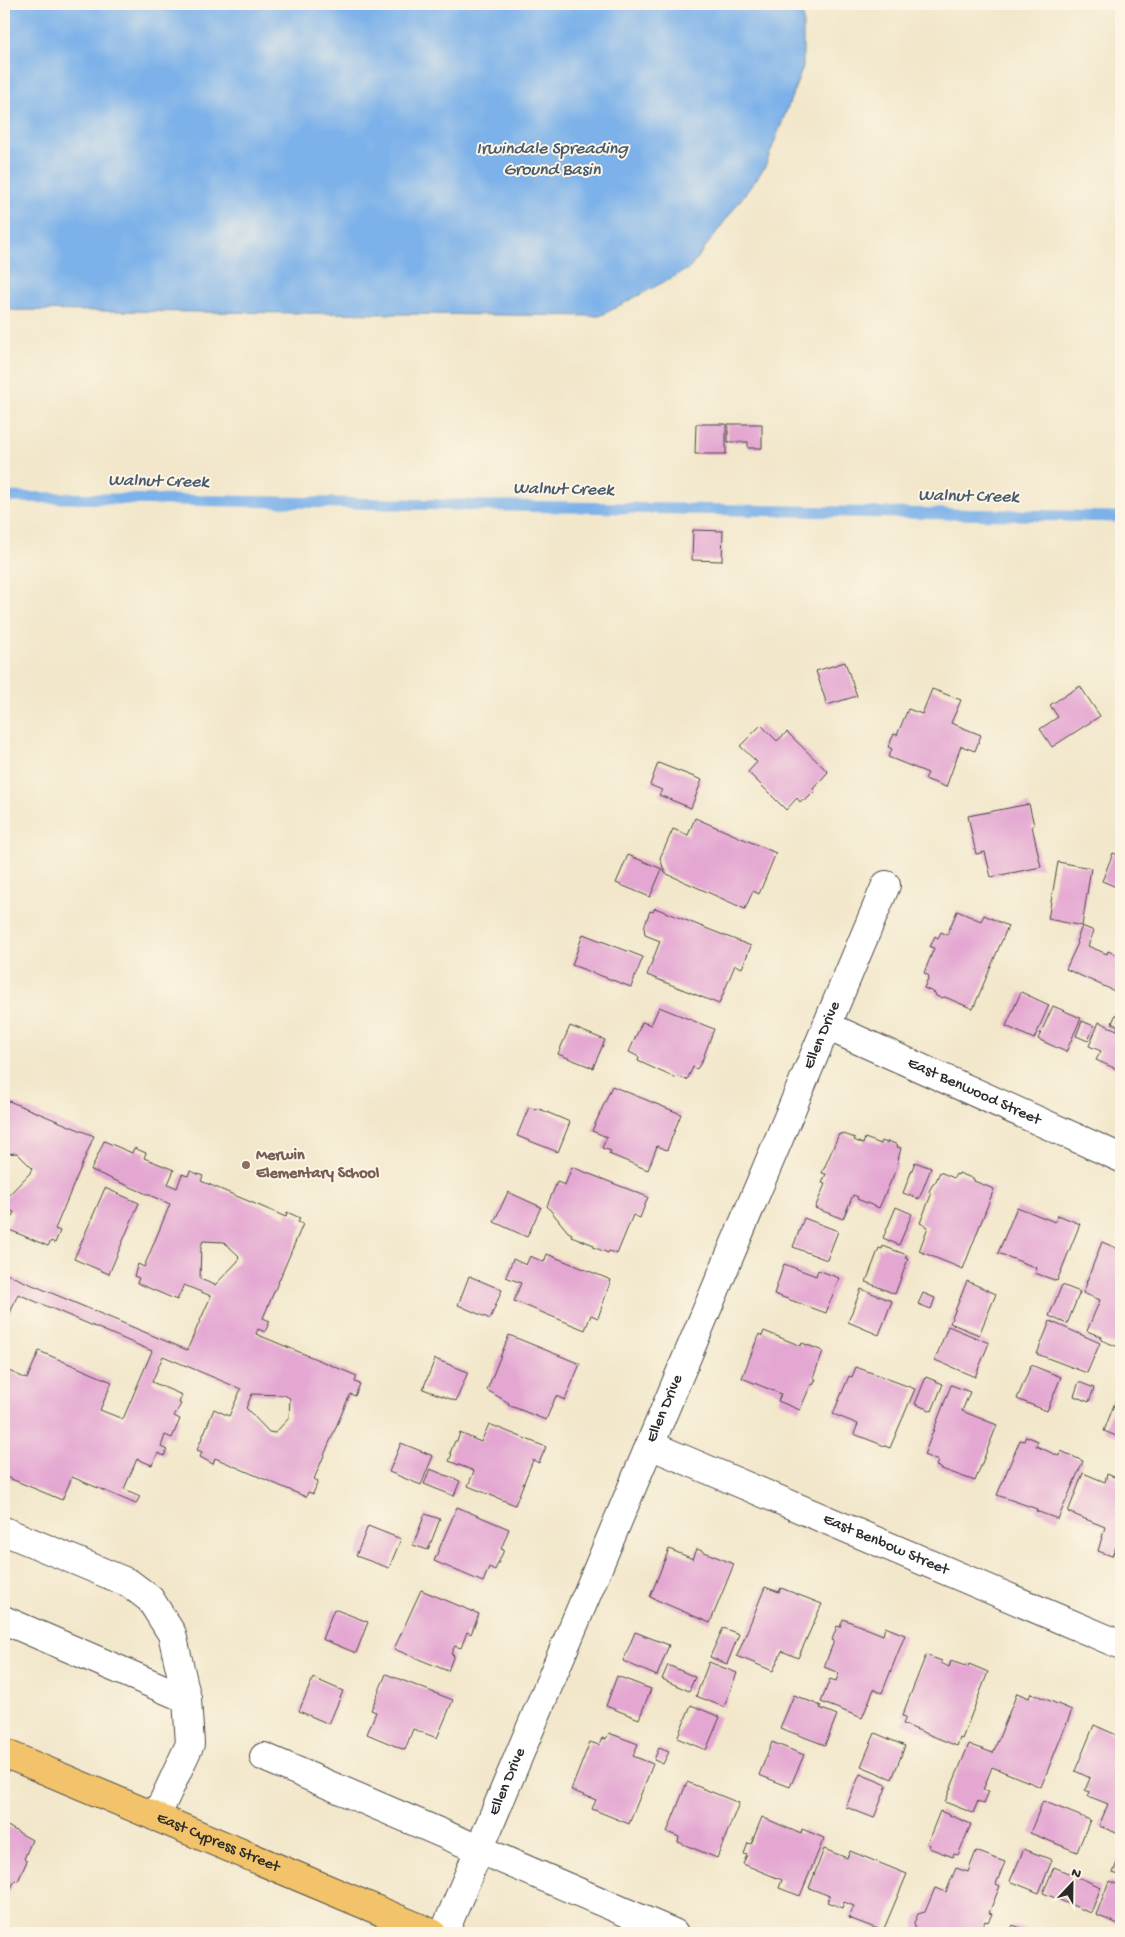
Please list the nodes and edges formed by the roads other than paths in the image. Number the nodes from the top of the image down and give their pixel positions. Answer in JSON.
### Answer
{"nodes":[{"id":1,"x":886,"y":885,"type":"dead end"},
{"id":2,"x":827,"y":1026,"type":"junction"},
{"id":3,"x":1121,"y":1158,"type":"edge"},
{"id":4,"x":650,"y":1445,"type":"junction"},
{"id":5,"x":4,"y":1531,"type":"edge"},
{"id":6,"x":4,"y":1620,"type":"edge"},
{"id":7,"x":1121,"y":1645,"type":"edge"},
{"id":8,"x":188,"y":1699,"type":"junction"},
{"id":9,"x":4,"y":1753,"type":"edge"},
{"id":10,"x":264,"y":1757,"type":"dead end"},
{"id":11,"x":156,"y":1817,"type":"junction"},
{"id":12,"x":479,"y":1850,"type":"junction"},
{"id":13,"x":432,"y":1933,"type":"edge"},
{"id":14,"x":444,"y":1933,"type":"edge"},
{"id":15,"x":674,"y":1933,"type":"edge"}],
"edges":[{"from":1,"to":2,"type":"street","name":"Ellen Drive"},
{"from":2,"to":3,"type":"street","name":"East Benwood Street"},
{"from":2,"to":4,"type":"street","name":"Ellen Drive"},
{"from":4,"to":7,"type":"street","name":"East Benbow Street"},
{"from":4,"to":12,"type":"street","name":"Ellen Drive"},
{"from":5,"to":8,"type":"street"},
{"from":6,"to":8,"type":"street"},
{"from":8,"to":11,"type":"street"},
{"from":9,"to":11,"type":"main road","name":"East Cypress Street"},
{"from":10,"to":12,"type":"street"},
{"from":11,"to":13,"type":"main road","name":"East Cypress Street"},
{"from":12,"to":14,"type":"street","name":"Ellen Drive"},
{"from":12,"to":15,"type":"street"}]}
